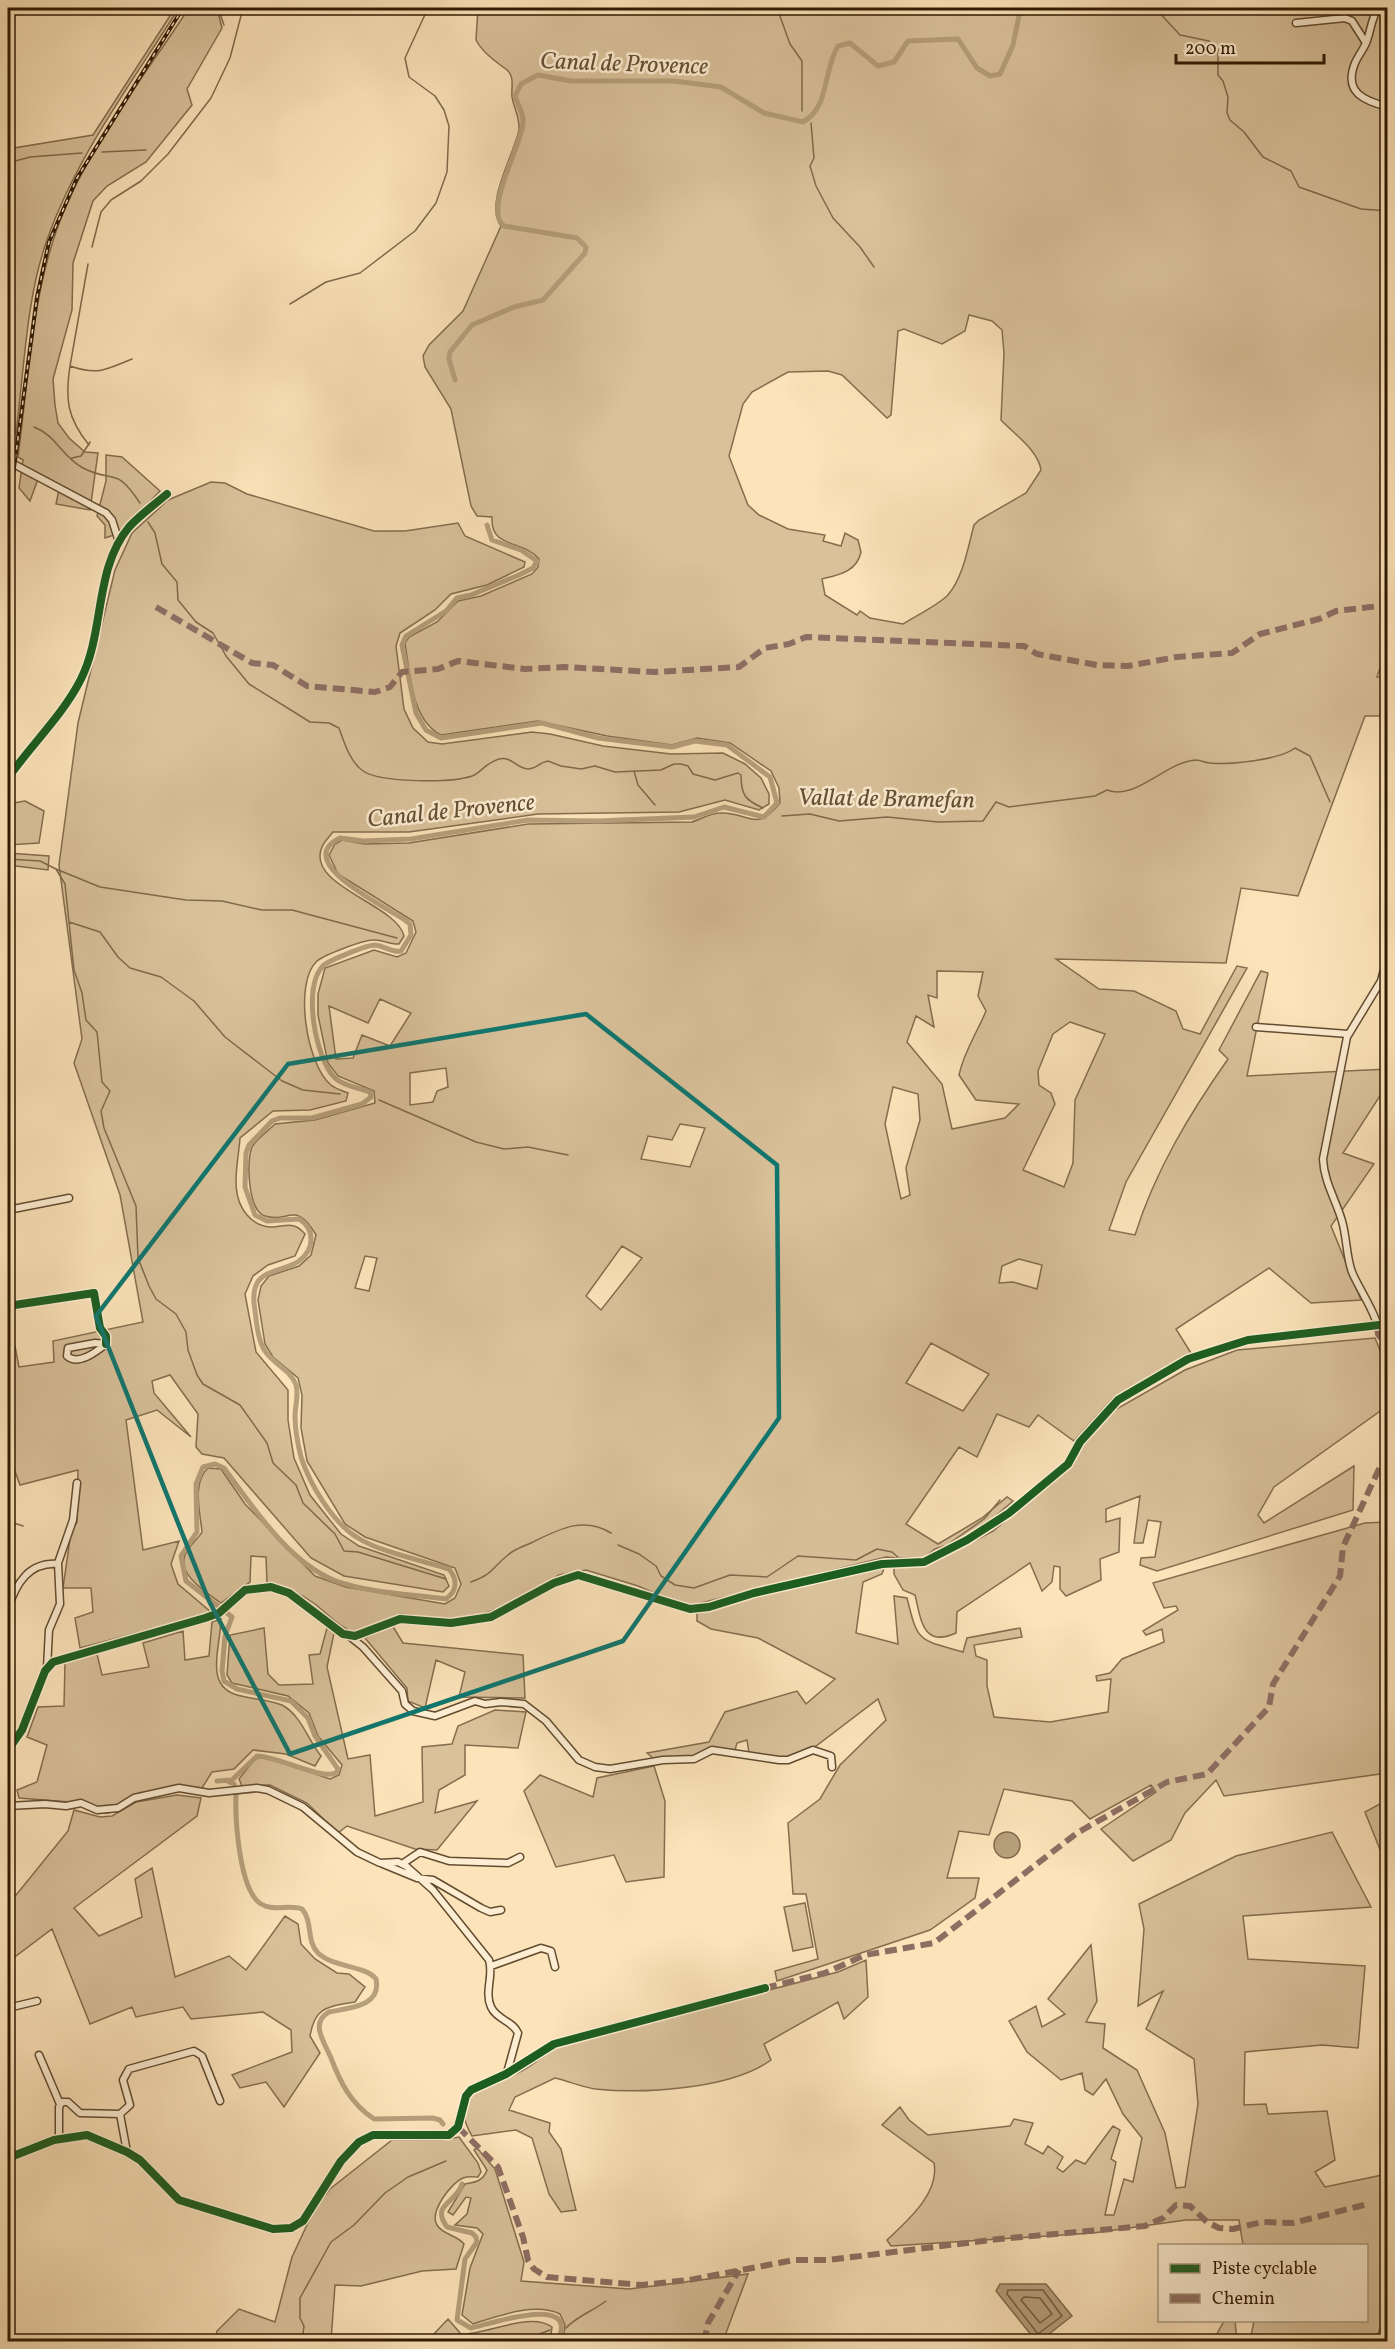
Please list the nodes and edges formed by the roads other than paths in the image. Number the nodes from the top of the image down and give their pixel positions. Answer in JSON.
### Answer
{"nodes":[{"id":1,"x":1378,"y":8,"type":"edge"},
{"id":2,"x":1296,"y":23,"type":"dead end"},
{"id":3,"x":1366,"y":42,"type":"junction"},
{"id":4,"x":1388,"y":107,"type":"edge"},
{"id":5,"x":8,"y":461,"type":"edge"},
{"id":6,"x":167,"y":494,"type":"dead end"},
{"id":7,"x":119,"y":542,"type":"junction"},
{"id":8,"x":8,"y":778,"type":"edge"},
{"id":9,"x":1388,"y":955,"type":"edge"},
{"id":10,"x":1256,"y":1027,"type":"dead end"},
{"id":11,"x":1348,"y":1034,"type":"junction"},
{"id":12,"x":69,"y":1198,"type":"dead end"},
{"id":13,"x":8,"y":1210,"type":"edge"},
{"id":14,"x":8,"y":1306,"type":"edge"},
{"id":15,"x":1388,"y":1324,"type":"edge"},
{"id":16,"x":1377,"y":1327,"type":"junction"},
{"id":17,"x":106,"y":1344,"type":"junction"},
{"id":18,"x":77,"y":1484,"type":"dead end"},
{"id":19,"x":58,"y":1564,"type":"junction"},
{"id":20,"x":8,"y":1609,"type":"edge"},
{"id":21,"x":349,"y":1636,"type":"junction"},
{"id":22,"x":47,"y":1668,"type":"junction"},
{"id":23,"x":8,"y":1750,"type":"edge"},
{"id":24,"x":832,"y":1767,"type":"dead end"},
{"id":25,"x":8,"y":1806,"type":"edge"},
{"id":26,"x":520,"y":1857,"type":"dead end"},
{"id":27,"x":380,"y":1863,"type":"junction"},
{"id":28,"x":402,"y":1864,"type":"junction"},
{"id":29,"x":417,"y":1878,"type":"junction"},
{"id":30,"x":501,"y":1910,"type":"dead end"},
{"id":31,"x":491,"y":1966,"type":"junction"},
{"id":32,"x":555,"y":1967,"type":"dead end"},
{"id":33,"x":765,"y":1988,"type":"dead end"},
{"id":34,"x":37,"y":2001,"type":"dead end"},
{"id":35,"x":8,"y":2008,"type":"edge"},
{"id":36,"x":39,"y":2055,"type":"dead end"},
{"id":37,"x":506,"y":2074,"type":"junction"},
{"id":38,"x":220,"y":2101,"type":"dead end"},
{"id":39,"x":60,"y":2104,"type":"junction"},
{"id":40,"x":120,"y":2114,"type":"junction"},
{"id":41,"x":59,"y":2139,"type":"junction"},
{"id":42,"x":127,"y":2152,"type":"junction"},
{"id":43,"x":8,"y":2158,"type":"edge"},
{"id":44,"x":1388,"y":2329,"type":"edge"},
{"id":45,"x":1382,"y":2342,"type":"edge"}],
"edges":[{"from":1,"to":3,"type":"street"},
{"from":2,"to":3,"type":"street"},
{"from":3,"to":4,"type":"street"},
{"from":5,"to":7,"type":"street"},
{"from":6,"to":7,"type":"street"},
{"from":7,"to":8,"type":"street"},
{"from":9,"to":11,"type":"street"},
{"from":10,"to":11,"type":"street"},
{"from":11,"to":16,"type":"street"},
{"from":12,"to":13,"type":"street"},
{"from":14,"to":17,"type":"street"},
{"from":15,"to":16,"type":"street"},
{"from":16,"to":21,"type":"street"},
{"from":17,"to":17,"type":"street"},
{"from":18,"to":19,"type":"street"},
{"from":19,"to":20,"type":"street"},
{"from":19,"to":22,"type":"street"},
{"from":21,"to":22,"type":"street"},
{"from":21,"to":24,"type":"street"},
{"from":22,"to":23,"type":"street"},
{"from":25,"to":27,"type":"street"},
{"from":26,"to":28,"type":"street"},
{"from":27,"to":28,"type":"street"},
{"from":27,"to":29,"type":"street"},
{"from":28,"to":29,"type":"street"},
{"from":29,"to":30,"type":"street"},
{"from":29,"to":31,"type":"street"},
{"from":31,"to":32,"type":"street"},
{"from":31,"to":37,"type":"street"},
{"from":33,"to":37,"type":"street"},
{"from":34,"to":35,"type":"street"},
{"from":36,"to":39,"type":"street"},
{"from":37,"to":42,"type":"street"},
{"from":38,"to":40,"type":"street"},
{"from":39,"to":40,"type":"street"},
{"from":39,"to":41,"type":"street"},
{"from":40,"to":42,"type":"street"},
{"from":41,"to":42,"type":"street"},
{"from":41,"to":43,"type":"street"},
{"from":44,"to":45,"type":"street"}]}
